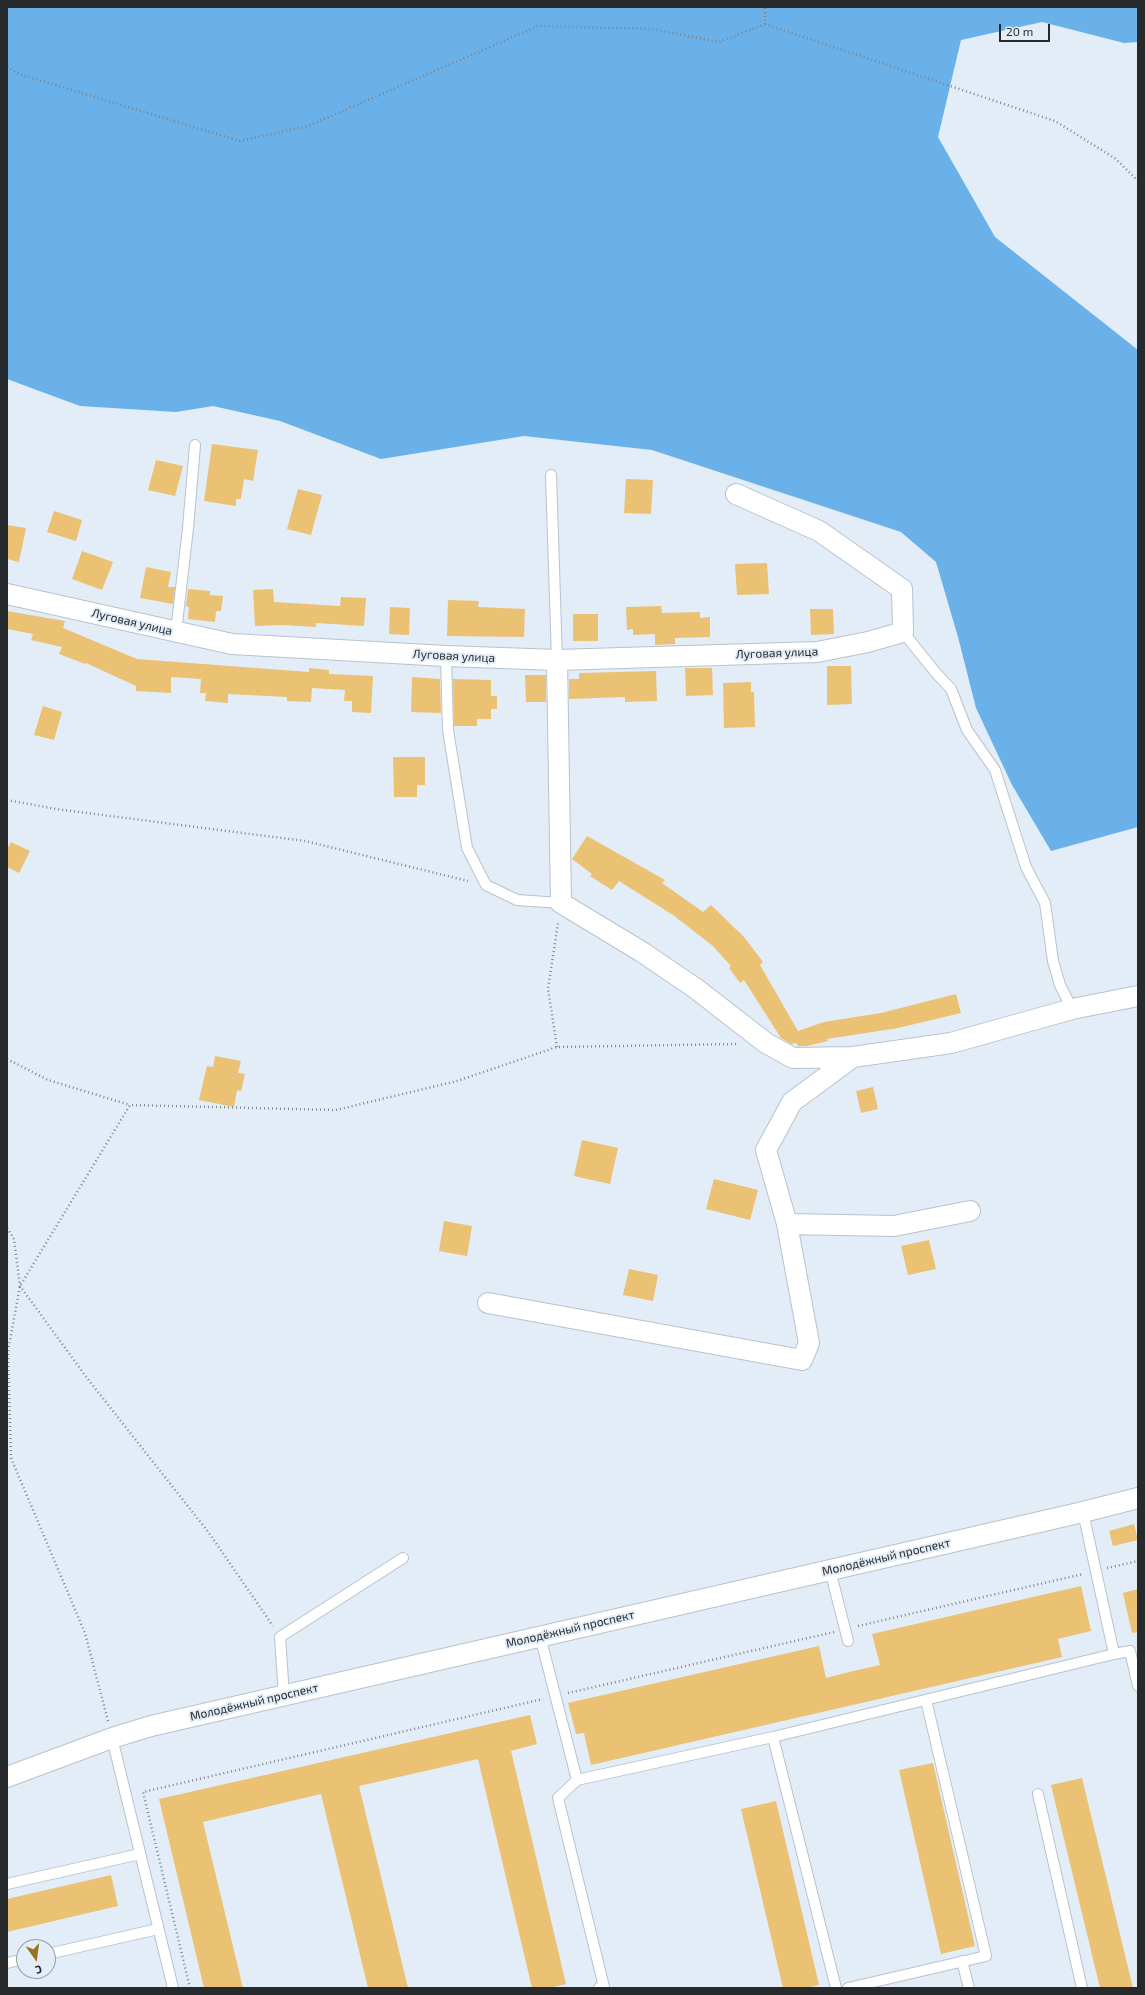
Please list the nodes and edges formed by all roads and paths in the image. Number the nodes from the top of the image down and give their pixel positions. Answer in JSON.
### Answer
{"nodes":[{"id":1,"x":766,"y":7,"type":"edge"},
{"id":2,"x":765,"y":24,"type":"junction"},
{"id":3,"x":7,"y":67,"type":"edge"},
{"id":4,"x":1138,"y":181,"type":"edge"},
{"id":5,"x":194,"y":445,"type":"dead end"},
{"id":6,"x":551,"y":475,"type":"dead end"},
{"id":7,"x":736,"y":494,"type":"dead end"},
{"id":8,"x":7,"y":594,"type":"edge"},
{"id":9,"x":176,"y":632,"type":"junction"},
{"id":10,"x":903,"y":632,"type":"junction"},
{"id":11,"x":446,"y":656,"type":"junction"},
{"id":12,"x":557,"y":660,"type":"junction"},
{"id":13,"x":7,"y":800,"type":"edge"},
{"id":14,"x":486,"y":885,"type":"junction"},
{"id":15,"x":561,"y":903,"type":"junction"},
{"id":16,"x":1138,"y":996,"type":"edge"},
{"id":17,"x":1072,"y":1009,"type":"junction"},
{"id":18,"x":766,"y":1043,"type":"junction"},
{"id":19,"x":557,"y":1047,"type":"junction"},
{"id":20,"x":853,"y":1058,"type":"junction"},
{"id":21,"x":7,"y":1059,"type":"edge"},
{"id":22,"x":130,"y":1105,"type":"junction"},
{"id":23,"x":970,"y":1210,"type":"dead end"},
{"id":24,"x":787,"y":1224,"type":"junction"},
{"id":25,"x":7,"y":1228,"type":"edge"},
{"id":26,"x":20,"y":1286,"type":"junction"},
{"id":27,"x":488,"y":1304,"type":"dead end"},
{"id":28,"x":1138,"y":1498,"type":"edge"},
{"id":29,"x":1083,"y":1512,"type":"junction"},
{"id":30,"x":403,"y":1558,"type":"dead end"},
{"id":31,"x":830,"y":1570,"type":"junction"},
{"id":32,"x":280,"y":1636,"type":"junction"},
{"id":33,"x":540,"y":1636,"type":"junction"},
{"id":34,"x":848,"y":1641,"type":"dead end"},
{"id":35,"x":1114,"y":1654,"type":"junction"},
{"id":36,"x":1138,"y":1686,"type":"edge"},
{"id":37,"x":284,"y":1696,"type":"junction"},
{"id":38,"x":926,"y":1700,"type":"junction"},
{"id":39,"x":773,"y":1737,"type":"junction"},
{"id":40,"x":112,"y":1738,"type":"junction"},
{"id":41,"x":7,"y":1777,"type":"edge"},
{"id":42,"x":577,"y":1780,"type":"junction"},
{"id":43,"x":1038,"y":1794,"type":"dead end"},
{"id":44,"x":140,"y":1854,"type":"junction"},
{"id":45,"x":7,"y":1884,"type":"edge"},
{"id":46,"x":158,"y":1929,"type":"junction"},
{"id":47,"x":56,"y":1952,"type":"edge"},
{"id":48,"x":962,"y":1961,"type":"junction"},
{"id":49,"x":173,"y":1988,"type":"edge"},
{"id":50,"x":600,"y":1988,"type":"edge"},
{"id":51,"x":836,"y":1988,"type":"edge"},
{"id":52,"x":848,"y":1988,"type":"edge"},
{"id":53,"x":969,"y":1988,"type":"edge"},
{"id":54,"x":1082,"y":1988,"type":"edge"}],
"edges":[{"from":1,"to":2,"type":"path"},
{"from":2,"to":3,"type":"path"},
{"from":2,"to":4,"type":"path"},
{"from":5,"to":9,"type":"lane"},
{"from":6,"to":12,"type":"lane"},
{"from":7,"to":10,"type":"street"},
{"from":8,"to":9,"type":"street","name":"Луговая улица"},
{"from":9,"to":11,"type":"street","name":"Луговая улица"},
{"from":10,"to":12,"type":"street","name":"Луговая улица"},
{"from":10,"to":17,"type":"lane"},
{"from":11,"to":12,"type":"street","name":"Луговая улица"},
{"from":11,"to":14,"type":"lane"},
{"from":12,"to":15,"type":"street"},
{"from":13,"to":14,"type":"path"},
{"from":14,"to":15,"type":"lane"},
{"from":15,"to":18,"type":"street"},
{"from":15,"to":19,"type":"path"},
{"from":16,"to":17,"type":"street"},
{"from":17,"to":20,"type":"street"},
{"from":18,"to":19,"type":"path"},
{"from":18,"to":20,"type":"street"},
{"from":19,"to":22,"type":"path"},
{"from":20,"to":24,"type":"street"},
{"from":21,"to":22,"type":"path"},
{"from":22,"to":26,"type":"path"},
{"from":23,"to":24,"type":"street"},
{"from":24,"to":27,"type":"street"},
{"from":25,"to":26,"type":"path"},
{"from":26,"to":32,"type":"path"},
{"from":26,"to":40,"type":"path"},
{"from":28,"to":29,"type":"street","name":"Молодёжный проспект"},
{"from":29,"to":31,"type":"street","name":"Молодёжный проспект"},
{"from":29,"to":35,"type":"lane"},
{"from":30,"to":32,"type":"lane"},
{"from":31,"to":33,"type":"street","name":"Молодёжный проспект"},
{"from":31,"to":34,"type":"lane"},
{"from":32,"to":37,"type":"lane"},
{"from":33,"to":37,"type":"street","name":"Молодёжный проспект"},
{"from":33,"to":42,"type":"lane"},
{"from":35,"to":36,"type":"lane"},
{"from":35,"to":38,"type":"lane"},
{"from":37,"to":40,"type":"street","name":"Молодёжный проспект"},
{"from":38,"to":39,"type":"lane"},
{"from":38,"to":48,"type":"lane"},
{"from":39,"to":42,"type":"lane"},
{"from":39,"to":51,"type":"lane"},
{"from":40,"to":41,"type":"street","name":"Молодёжный проспект"},
{"from":40,"to":44,"type":"lane"},
{"from":42,"to":50,"type":"lane"},
{"from":43,"to":54,"type":"lane"},
{"from":44,"to":45,"type":"lane"},
{"from":44,"to":46,"type":"lane"},
{"from":46,"to":47,"type":"lane"},
{"from":46,"to":49,"type":"lane"},
{"from":48,"to":52,"type":"lane"},
{"from":48,"to":53,"type":"lane"}]}
